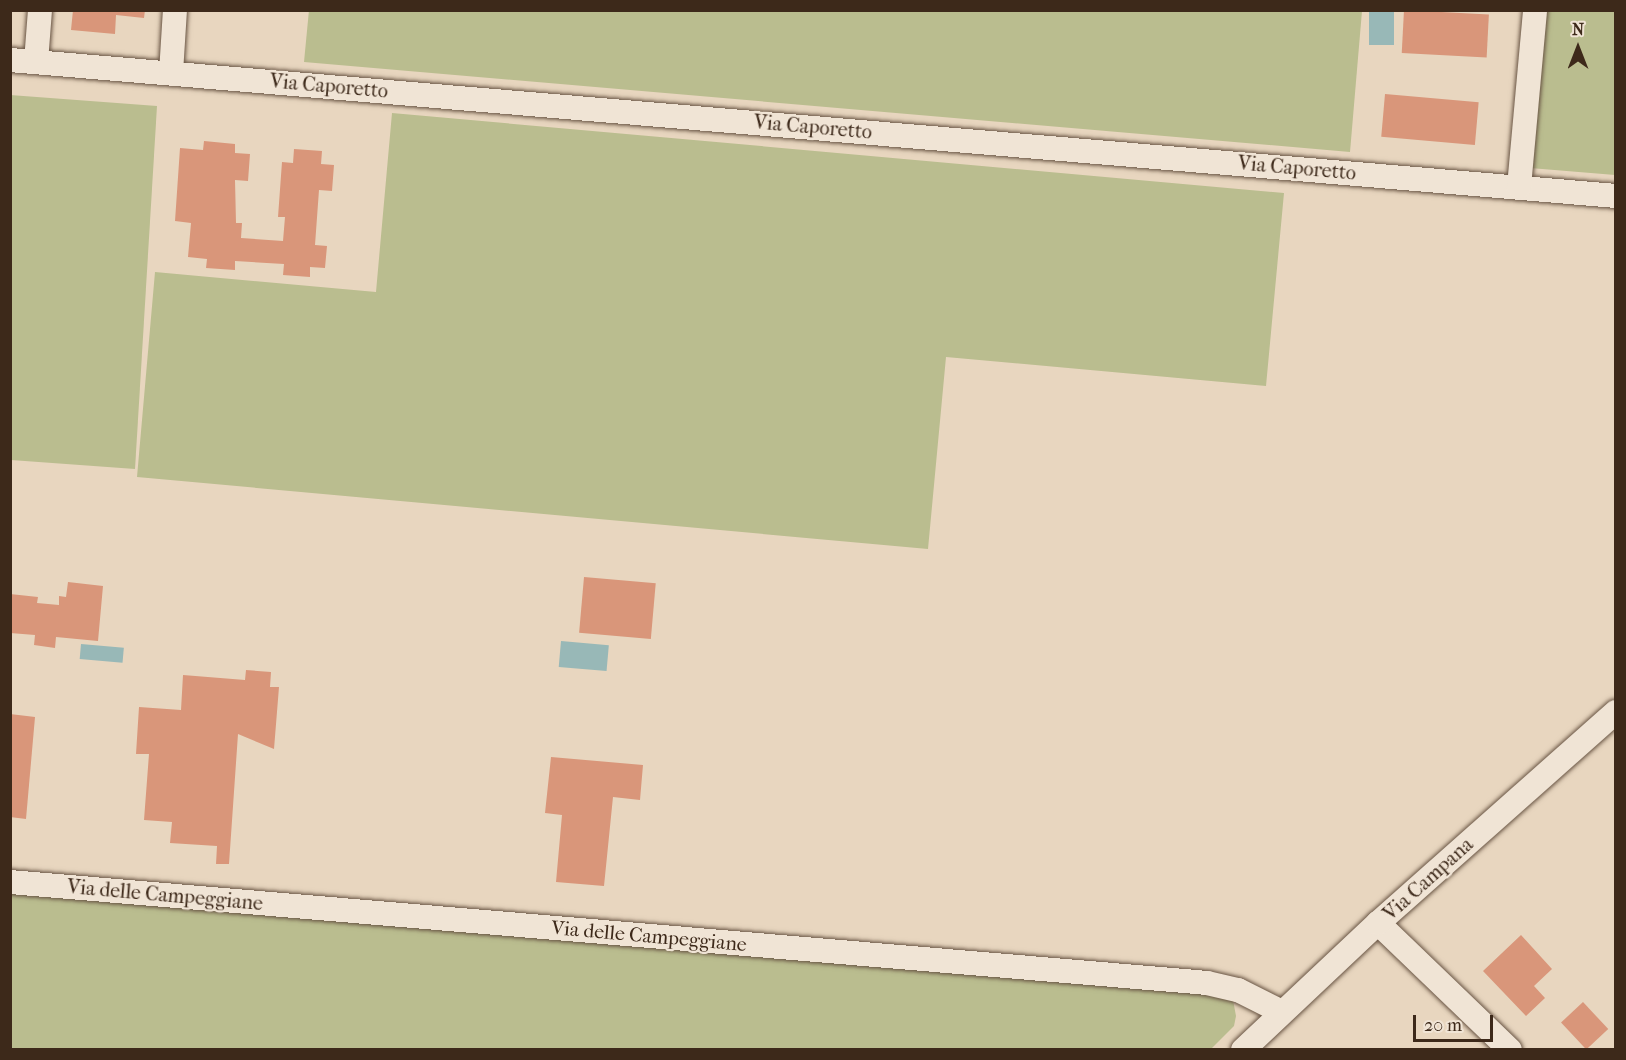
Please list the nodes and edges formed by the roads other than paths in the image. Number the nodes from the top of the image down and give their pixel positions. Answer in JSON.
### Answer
{"nodes":[{"id":1,"x":40,"y":10,"type":"edge"},
{"id":2,"x":175,"y":10,"type":"edge"},
{"id":3,"x":1535,"y":10,"type":"edge"},
{"id":4,"x":10,"y":60,"type":"edge"},
{"id":5,"x":36,"y":62,"type":"junction"},
{"id":6,"x":171,"y":73,"type":"junction"},
{"id":7,"x":1519,"y":187,"type":"junction"},
{"id":8,"x":1616,"y":196,"type":"edge"},
{"id":9,"x":1616,"y":712,"type":"edge"},
{"id":10,"x":10,"y":882,"type":"edge"},
{"id":11,"x":1378,"y":923,"type":"junction"},
{"id":12,"x":1282,"y":1012,"type":"junction"},
{"id":13,"x":1243,"y":1050,"type":"edge"},
{"id":14,"x":1510,"y":1050,"type":"edge"}],
"edges":[{"from":1,"to":5,"type":"street"},
{"from":2,"to":6,"type":"street"},
{"from":3,"to":7,"type":"street"},
{"from":4,"to":5,"type":"street","name":"Via Caporetto"},
{"from":5,"to":6,"type":"street","name":"Via Caporetto"},
{"from":6,"to":7,"type":"street","name":"Via Caporetto"},
{"from":7,"to":8,"type":"street","name":"Via Caporetto"},
{"from":9,"to":11,"type":"street","name":"Via Campana"},
{"from":10,"to":12,"type":"street","name":"Via delle Campeggiane"},
{"from":11,"to":12,"type":"street","name":"Via Campana"},
{"from":11,"to":14,"type":"street"},
{"from":12,"to":13,"type":"street","name":"Via Campana"}]}
